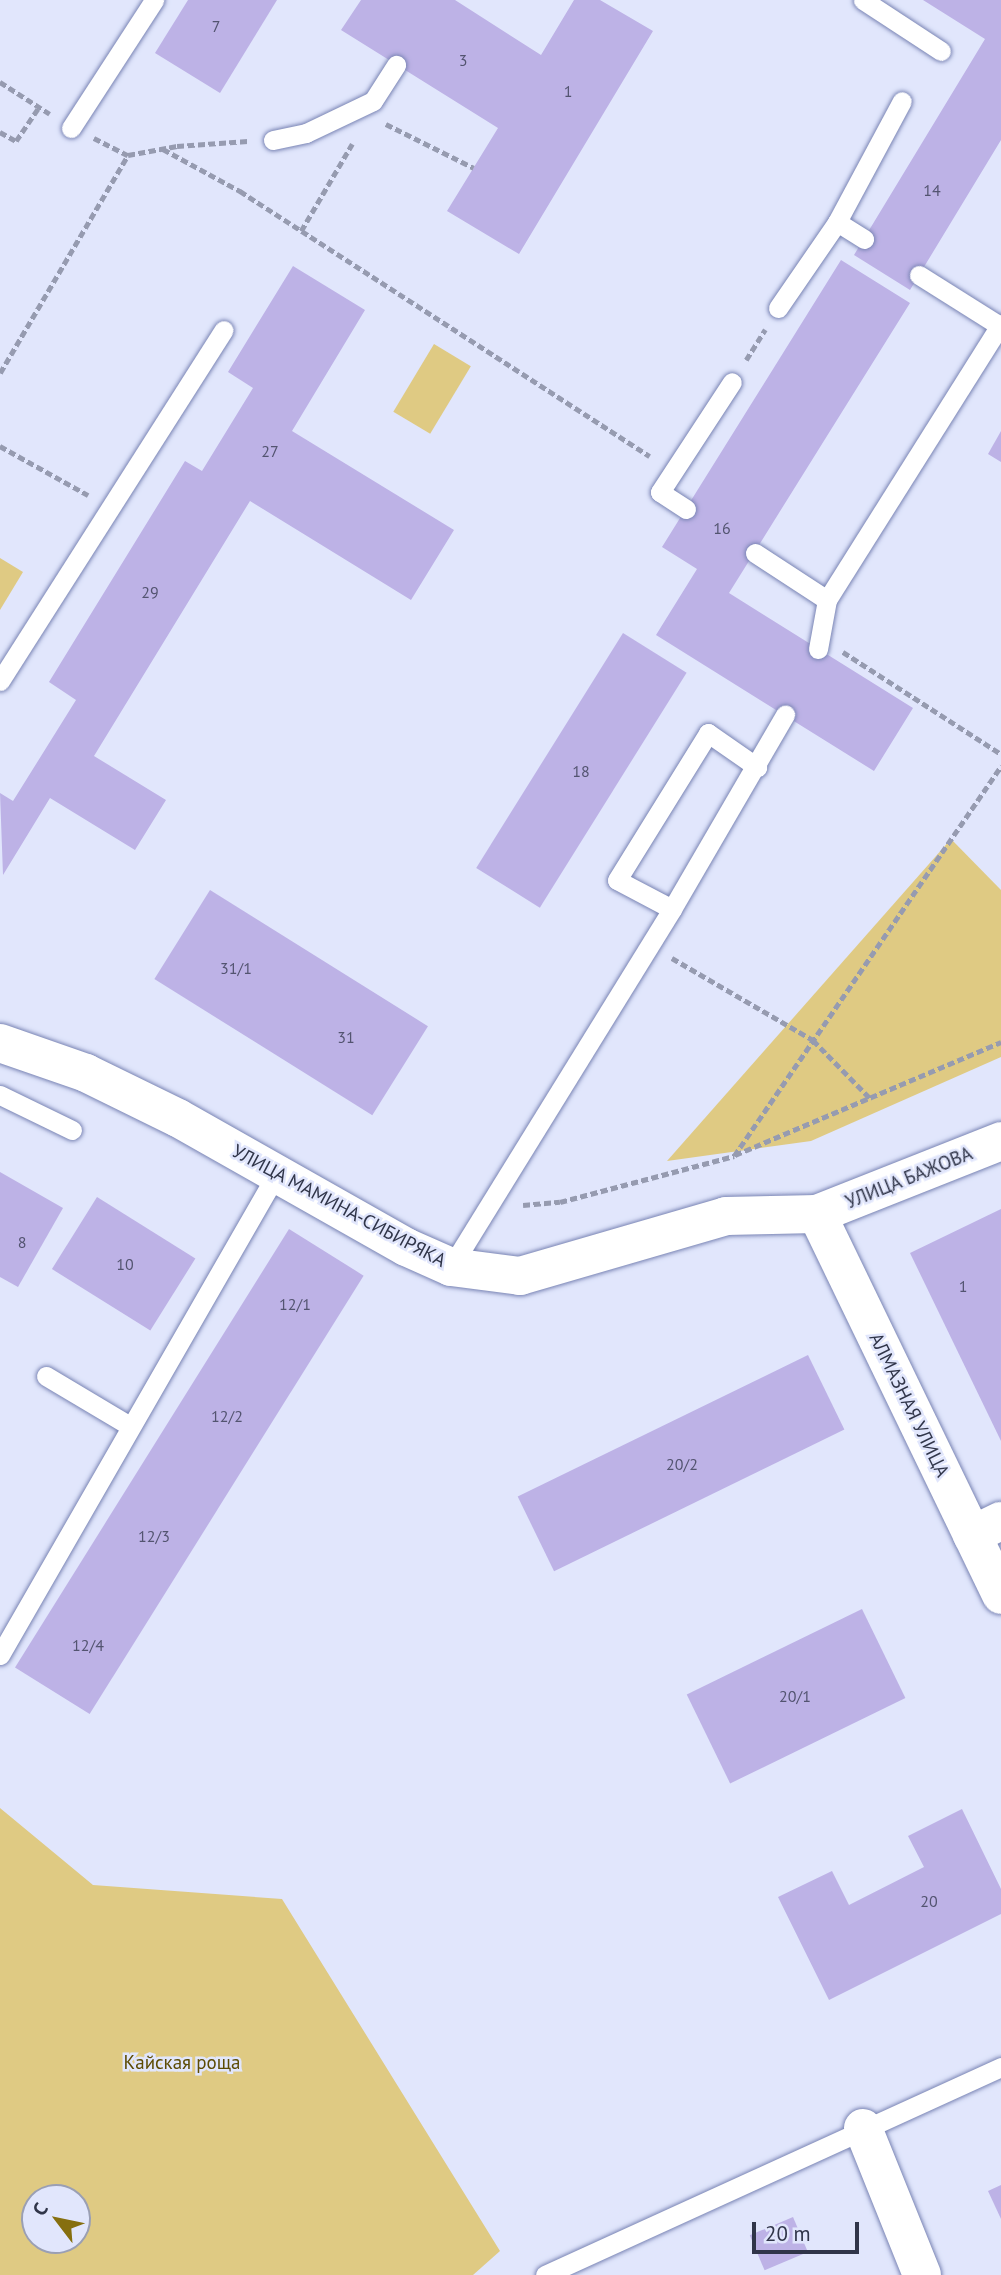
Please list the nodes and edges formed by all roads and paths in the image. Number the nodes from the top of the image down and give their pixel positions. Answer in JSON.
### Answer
{"nodes":[{"id":1,"x":154,"y":0,"type":"edge"},
{"id":2,"x":863,"y":0,"type":"edge"},
{"id":3,"x":941,"y":51,"type":"dead end"},
{"id":4,"x":396,"y":65,"type":"dead end"},
{"id":5,"x":0,"y":82,"type":"edge"},
{"id":6,"x":902,"y":101,"type":"dead end"},
{"id":7,"x":39,"y":107,"type":"junction"},
{"id":8,"x":379,"y":120,"type":"dead end"},
{"id":9,"x":71,"y":128,"type":"junction"},
{"id":10,"x":0,"y":132,"type":"edge"},
{"id":11,"x":273,"y":140,"type":"joint"},
{"id":12,"x":163,"y":149,"type":"junction"},
{"id":13,"x":128,"y":155,"type":"junction"},
{"id":14,"x":474,"y":167,"type":"dead end"},
{"id":15,"x":335,"y":177,"type":"dead end"},
{"id":16,"x":837,"y":222,"type":"junction"},
{"id":17,"x":301,"y":231,"type":"junction"},
{"id":18,"x":864,"y":239,"type":"dead end"},
{"id":19,"x":919,"y":275,"type":"dead end"},
{"id":20,"x":778,"y":308,"type":"joint"},
{"id":21,"x":1000,"y":325,"type":"edge"},
{"id":22,"x":224,"y":330,"type":"dead end"},
{"id":23,"x":0,"y":373,"type":"edge"},
{"id":24,"x":732,"y":382,"type":"joint"},
{"id":25,"x":0,"y":446,"type":"edge"},
{"id":26,"x":674,"y":471,"type":"junction"},
{"id":27,"x":111,"y":508,"type":"junction"},
{"id":28,"x":686,"y":509,"type":"dead end"},
{"id":29,"x":755,"y":553,"type":"dead end"},
{"id":30,"x":827,"y":600,"type":"junction"},
{"id":31,"x":821,"y":644,"type":"joint"},
{"id":32,"x":0,"y":681,"type":"edge"},
{"id":33,"x":785,"y":715,"type":"dead end"},
{"id":34,"x":1001,"y":754,"type":"edge"},
{"id":35,"x":1001,"y":766,"type":"edge"},
{"id":36,"x":757,"y":767,"type":"junction"},
{"id":37,"x":672,"y":909,"type":"junction"},
{"id":38,"x":649,"y":945,"type":"junction"},
{"id":39,"x":813,"y":1040,"type":"junction"},
{"id":40,"x":1001,"y":1042,"type":"edge"},
{"id":41,"x":0,"y":1043,"type":"edge"},
{"id":42,"x":0,"y":1095,"type":"edge"},
{"id":43,"x":870,"y":1098,"type":"junction"},
{"id":44,"x":72,"y":1130,"type":"dead end"},
{"id":45,"x":1001,"y":1141,"type":"edge"},
{"id":46,"x":734,"y":1156,"type":"junction"},
{"id":47,"x":277,"y":1173,"type":"junction"},
{"id":48,"x":491,"y":1208,"type":"junction"},
{"id":49,"x":817,"y":1214,"type":"junction"},
{"id":50,"x":451,"y":1268,"type":"junction"},
{"id":51,"x":46,"y":1376,"type":"dead end"},
{"id":52,"x":130,"y":1426,"type":"junction"},
{"id":53,"x":987,"y":1528,"type":"edge"},
{"id":54,"x":1001,"y":1595,"type":"edge"},
{"id":55,"x":0,"y":1655,"type":"edge"},
{"id":56,"x":1001,"y":2067,"type":"edge"},
{"id":57,"x":863,"y":2128,"type":"junction"},
{"id":58,"x":545,"y":2275,"type":"edge"},
{"id":59,"x":922,"y":2275,"type":"edge"}],
"edges":[{"from":1,"to":9,"type":"lane"},
{"from":2,"to":3,"type":"lane"},
{"from":4,"to":11,"type":"lane"},
{"from":5,"to":7,"type":"path"},
{"from":6,"to":16,"type":"lane"},
{"from":7,"to":9,"type":"path"},
{"from":7,"to":10,"type":"path"},
{"from":8,"to":14,"type":"path"},
{"from":9,"to":13,"type":"path"},
{"from":11,"to":12,"type":"path"},
{"from":12,"to":13,"type":"path"},
{"from":12,"to":17,"type":"path"},
{"from":13,"to":23,"type":"path"},
{"from":15,"to":17,"type":"path"},
{"from":16,"to":18,"type":"lane"},
{"from":16,"to":20,"type":"lane"},
{"from":17,"to":26,"type":"path"},
{"from":19,"to":21,"type":"lane"},
{"from":20,"to":24,"type":"path"},
{"from":21,"to":30,"type":"lane"},
{"from":22,"to":27,"type":"lane"},
{"from":24,"to":26,"type":"lane"},
{"from":25,"to":27,"type":"path"},
{"from":26,"to":28,"type":"lane"},
{"from":27,"to":32,"type":"lane"},
{"from":29,"to":30,"type":"lane"},
{"from":30,"to":31,"type":"lane"},
{"from":31,"to":34,"type":"path"},
{"from":33,"to":36,"type":"lane"},
{"from":35,"to":39,"type":"path"},
{"from":36,"to":37,"type":"lane"},
{"from":36,"to":37,"type":"lane"},
{"from":37,"to":38,"type":"lane"},
{"from":38,"to":39,"type":"path"},
{"from":38,"to":48,"type":"lane"},
{"from":39,"to":43,"type":"path"},
{"from":39,"to":46,"type":"path"},
{"from":40,"to":43,"type":"path"},
{"from":41,"to":47,"type":"street","name":"УЛИЦА МАМИНА-СИБИРЯКА"},
{"from":42,"to":44,"type":"lane"},
{"from":43,"to":46,"type":"path"},
{"from":45,"to":49,"type":"street","name":"УЛИЦА БАЖОВА"},
{"from":46,"to":48,"type":"path"},
{"from":47,"to":50,"type":"street","name":"УЛИЦА МАМИНА-СИБИРЯКА"},
{"from":47,"to":52,"type":"lane"},
{"from":48,"to":50,"type":"lane"},
{"from":49,"to":50,"type":"street","name":"УЛИЦА МАМИНА-СИБИРЯКА"},
{"from":49,"to":53,"type":"street","name":"АЛМАЗНАЯ УЛИЦА"},
{"from":51,"to":52,"type":"lane"},
{"from":52,"to":55,"type":"lane"},
{"from":53,"to":54,"type":"street","name":"АЛМАЗНАЯ УЛИЦА"},
{"from":56,"to":57,"type":"lane"},
{"from":57,"to":58,"type":"lane"},
{"from":57,"to":59,"type":"street"}]}
